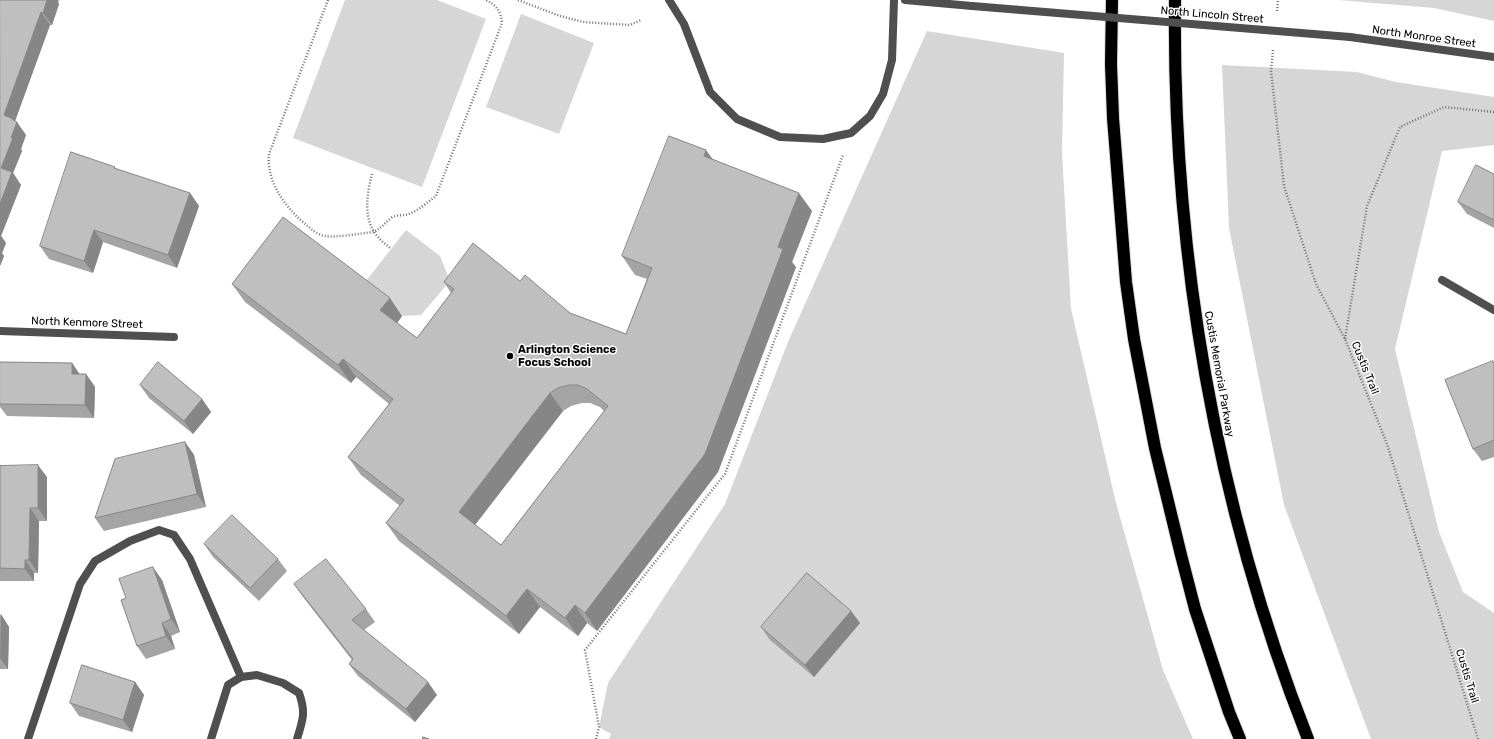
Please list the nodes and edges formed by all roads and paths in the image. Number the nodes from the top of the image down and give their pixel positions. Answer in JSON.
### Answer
{"nodes":[{"id":1,"x":328,"y":0,"type":"edge"},
{"id":2,"x":486,"y":0,"type":"edge"},
{"id":3,"x":518,"y":0,"type":"edge"},
{"id":4,"x":669,"y":0,"type":"edge"},
{"id":5,"x":894,"y":0,"type":"edge"},
{"id":6,"x":905,"y":0,"type":"edge"},
{"id":7,"x":1112,"y":0,"type":"edge"},
{"id":8,"x":1175,"y":0,"type":"edge"},
{"id":9,"x":1278,"y":0,"type":"edge"},
{"id":10,"x":1277,"y":16,"type":"dead end"},
{"id":11,"x":641,"y":20,"type":"dead end"},
{"id":12,"x":1350,"y":37,"type":"joint"},
{"id":13,"x":1274,"y":47,"type":"dead end"},
{"id":14,"x":1494,"y":58,"type":"edge"},
{"id":15,"x":1494,"y":112,"type":"edge"},
{"id":16,"x":851,"y":133,"type":"junction"},
{"id":17,"x":372,"y":174,"type":"dead end"},
{"id":18,"x":374,"y":232,"type":"junction"},
{"id":19,"x":391,"y":249,"type":"dead end"},
{"id":20,"x":1442,"y":280,"type":"dead end"},
{"id":21,"x":1494,"y":310,"type":"edge"},
{"id":22,"x":0,"y":331,"type":"edge"},
{"id":23,"x":174,"y":337,"type":"dead end"},
{"id":24,"x":1345,"y":339,"type":"junction"},
{"id":25,"x":241,"y":677,"type":"junction"},
{"id":26,"x":28,"y":739,"type":"edge"},
{"id":27,"x":211,"y":739,"type":"edge"},
{"id":28,"x":297,"y":739,"type":"edge"},
{"id":29,"x":596,"y":739,"type":"edge"},
{"id":30,"x":1240,"y":739,"type":"edge"},
{"id":31,"x":1308,"y":739,"type":"edge"},
{"id":32,"x":1478,"y":739,"type":"edge"}],
"edges":[{"from":1,"to":18,"type":"path"},
{"from":2,"to":18,"type":"path"},
{"from":3,"to":11,"type":"path"},
{"from":4,"to":16,"type":"street"},
{"from":5,"to":16,"type":"street"},
{"from":6,"to":12,"type":"street","name":"North Lincoln Street","bridge":true},
{"from":7,"to":30,"type":"highway"},
{"from":8,"to":31,"type":"highway","name":"Custis Memorial Parkway"},
{"from":9,"to":10,"type":"path"},
{"from":12,"to":14,"type":"street","name":"North Monroe Street"},
{"from":13,"to":24,"type":"path","name":"Custis Trail"},
{"from":15,"to":24,"type":"path"},
{"from":16,"to":29,"type":"path"},
{"from":17,"to":18,"type":"path"},
{"from":18,"to":19,"type":"path"},
{"from":20,"to":21,"type":"street"},
{"from":22,"to":23,"type":"street","name":"North Kenmore Street"},
{"from":24,"to":32,"type":"path","name":"Custis Trail"},
{"from":25,"to":26,"type":"street"},
{"from":25,"to":27,"type":"street"},
{"from":25,"to":28,"type":"street"}]}
